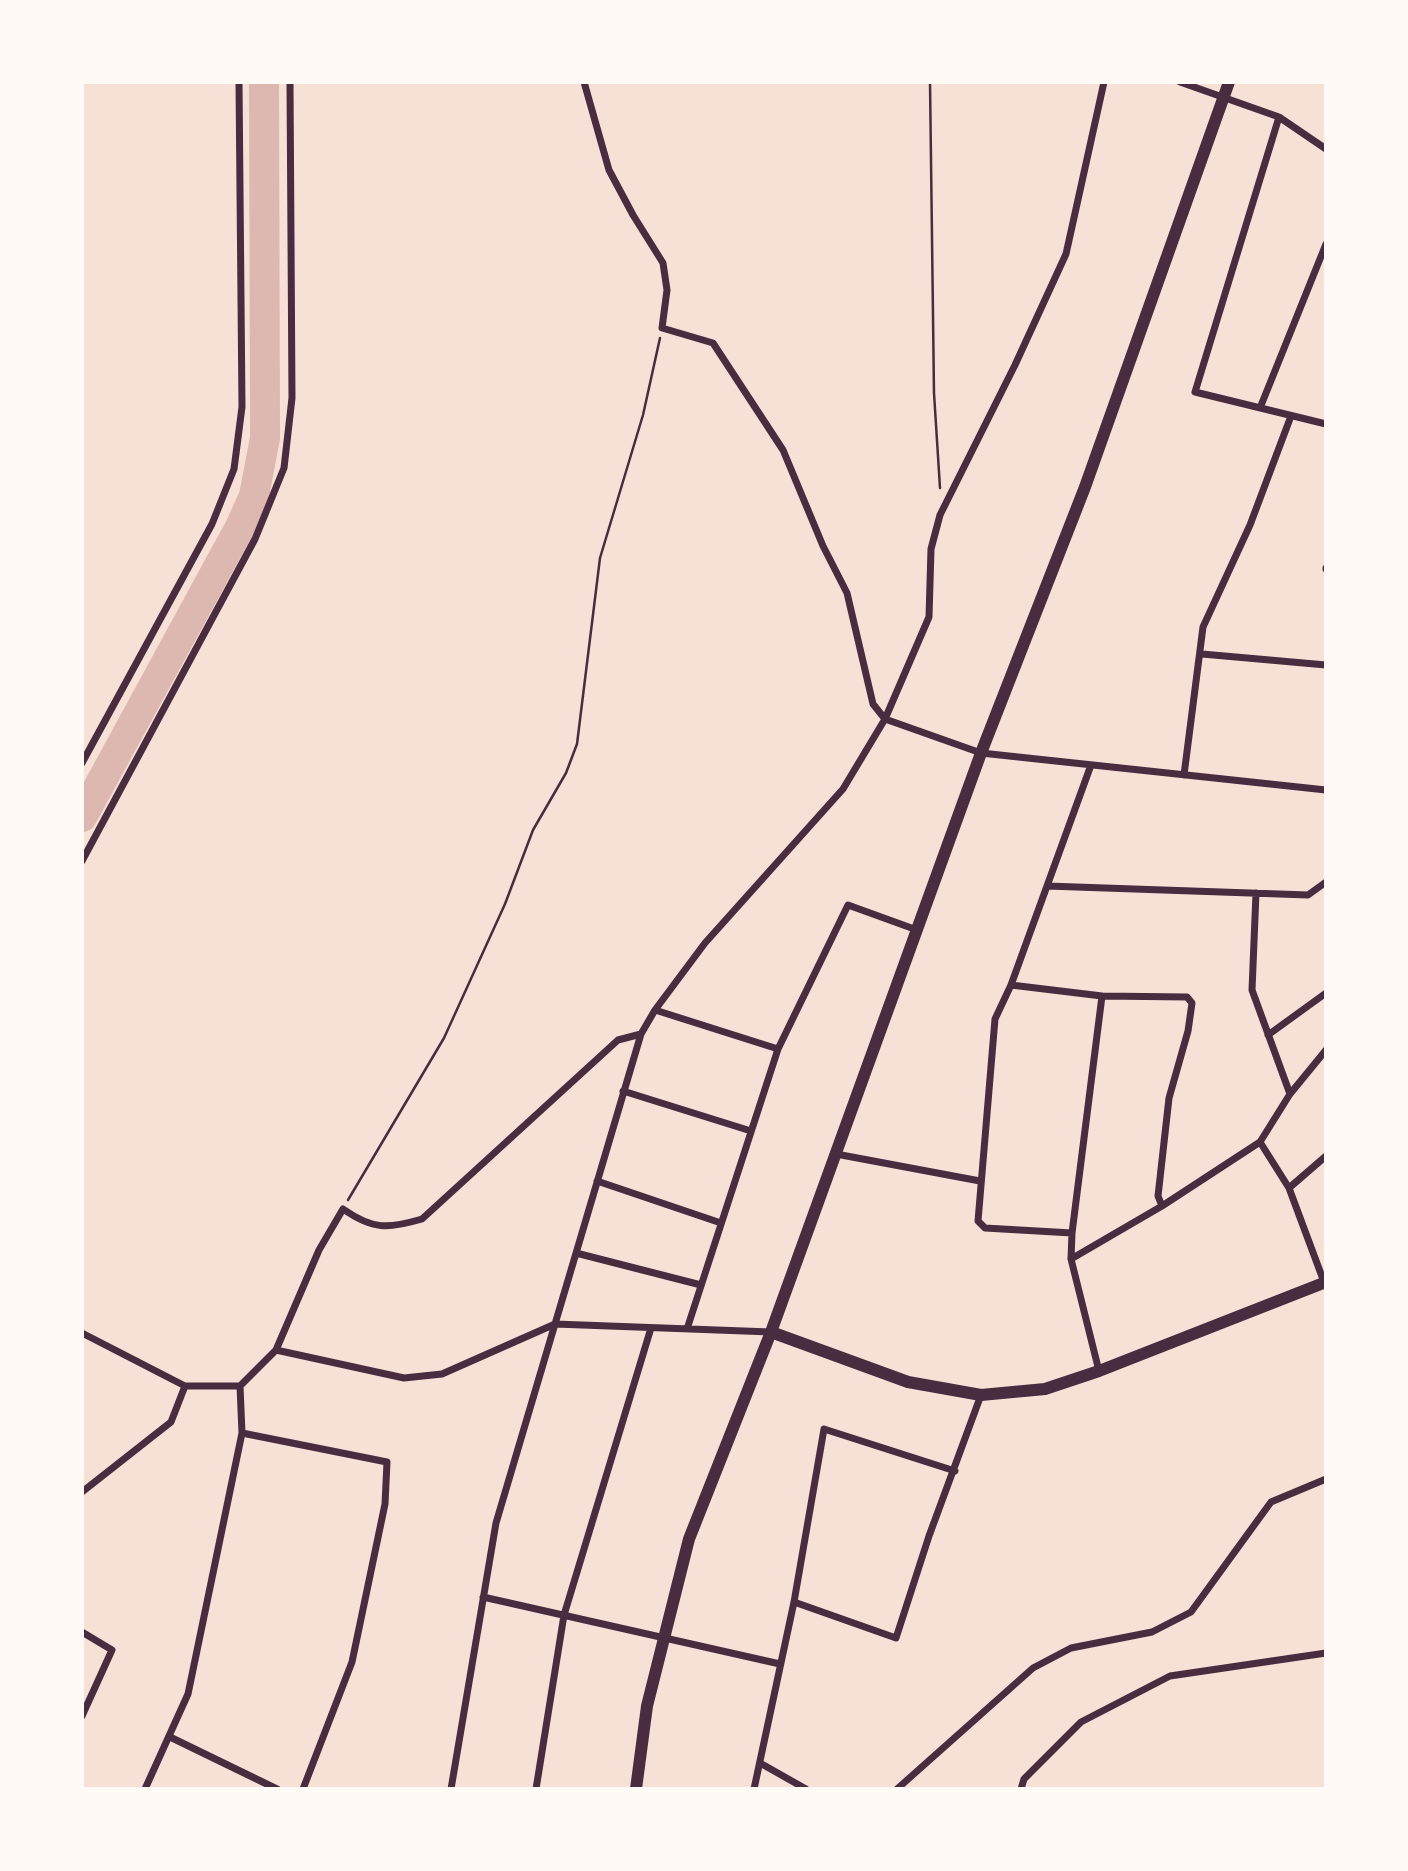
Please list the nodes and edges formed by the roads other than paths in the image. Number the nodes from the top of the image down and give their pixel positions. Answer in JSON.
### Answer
{"nodes":[{"id":1,"x":239,"y":82,"type":"edge"},
{"id":2,"x":290,"y":82,"type":"edge"},
{"id":3,"x":584,"y":82,"type":"edge"},
{"id":4,"x":1104,"y":82,"type":"edge"},
{"id":5,"x":1180,"y":82,"type":"edge"},
{"id":6,"x":1229,"y":82,"type":"edge"},
{"id":7,"x":1224,"y":97,"type":"junction"},
{"id":8,"x":1279,"y":117,"type":"junction"},
{"id":9,"x":1326,"y":149,"type":"edge"},
{"id":10,"x":1326,"y":244,"type":"edge"},
{"id":11,"x":1260,"y":408,"type":"junction"},
{"id":12,"x":1291,"y":416,"type":"junction"},
{"id":13,"x":1326,"y":425,"type":"edge"},
{"id":14,"x":1202,"y":654,"type":"junction"},
{"id":15,"x":1326,"y":665,"type":"edge"},
{"id":16,"x":885,"y":719,"type":"junction"},
{"id":17,"x":981,"y":753,"type":"junction"},
{"id":18,"x":82,"y":763,"type":"edge"},
{"id":19,"x":1091,"y":765,"type":"junction"},
{"id":20,"x":1184,"y":775,"type":"junction"},
{"id":21,"x":1326,"y":790,"type":"edge"},
{"id":22,"x":82,"y":862,"type":"edge"},
{"id":23,"x":1326,"y":882,"type":"edge"},
{"id":24,"x":1047,"y":886,"type":"junction"},
{"id":25,"x":1256,"y":893,"type":"junction"},
{"id":26,"x":916,"y":930,"type":"junction"},
{"id":27,"x":1011,"y":985,"type":"junction"},
{"id":28,"x":1326,"y":993,"type":"edge"},
{"id":29,"x":1101,"y":996,"type":"junction"},
{"id":30,"x":655,"y":1010,"type":"junction"},
{"id":31,"x":641,"y":1034,"type":"junction"},
{"id":32,"x":1268,"y":1035,"type":"junction"},
{"id":33,"x":778,"y":1049,"type":"junction"},
{"id":34,"x":1326,"y":1050,"type":"edge"},
{"id":35,"x":623,"y":1091,"type":"junction"},
{"id":36,"x":1290,"y":1094,"type":"junction"},
{"id":37,"x":751,"y":1131,"type":"junction"},
{"id":38,"x":1260,"y":1142,"type":"junction"},
{"id":39,"x":836,"y":1154,"type":"junction"},
{"id":40,"x":1326,"y":1156,"type":"edge"},
{"id":41,"x":597,"y":1181,"type":"junction"},
{"id":42,"x":980,"y":1181,"type":"junction"},
{"id":43,"x":1289,"y":1188,"type":"junction"},
{"id":44,"x":1163,"y":1206,"type":"junction"},
{"id":45,"x":721,"y":1223,"type":"junction"},
{"id":46,"x":1072,"y":1233,"type":"junction"},
{"id":47,"x":576,"y":1252,"type":"junction"},
{"id":48,"x":1071,"y":1259,"type":"junction"},
{"id":49,"x":1325,"y":1282,"type":"edge"},
{"id":50,"x":701,"y":1285,"type":"junction"},
{"id":51,"x":555,"y":1324,"type":"junction"},
{"id":52,"x":651,"y":1328,"type":"junction"},
{"id":53,"x":687,"y":1329,"type":"junction"},
{"id":54,"x":771,"y":1332,"type":"junction"},
{"id":55,"x":82,"y":1333,"type":"edge"},
{"id":56,"x":276,"y":1350,"type":"junction"},
{"id":57,"x":1099,"y":1371,"type":"junction"},
{"id":58,"x":185,"y":1386,"type":"junction"},
{"id":59,"x":240,"y":1386,"type":"junction"},
{"id":60,"x":981,"y":1395,"type":"junction"},
{"id":61,"x":242,"y":1433,"type":"junction"},
{"id":62,"x":955,"y":1471,"type":"junction"},
{"id":63,"x":1326,"y":1479,"type":"edge"},
{"id":64,"x":82,"y":1492,"type":"edge"},
{"id":65,"x":483,"y":1597,"type":"junction"},
{"id":66,"x":794,"y":1602,"type":"junction"},
{"id":67,"x":564,"y":1615,"type":"junction"},
{"id":68,"x":82,"y":1632,"type":"edge"},
{"id":69,"x":664,"y":1639,"type":"junction"},
{"id":70,"x":1326,"y":1653,"type":"edge"},
{"id":71,"x":780,"y":1664,"type":"junction"},
{"id":72,"x":82,"y":1716,"type":"edge"},
{"id":73,"x":170,"y":1737,"type":"junction"},
{"id":74,"x":760,"y":1763,"type":"junction"},
{"id":75,"x":145,"y":1789,"type":"edge"},
{"id":76,"x":276,"y":1789,"type":"edge"},
{"id":77,"x":303,"y":1789,"type":"edge"},
{"id":78,"x":451,"y":1789,"type":"edge"},
{"id":79,"x":536,"y":1789,"type":"edge"},
{"id":80,"x":636,"y":1789,"type":"edge"},
{"id":81,"x":754,"y":1789,"type":"edge"},
{"id":82,"x":806,"y":1789,"type":"edge"},
{"id":83,"x":897,"y":1789,"type":"edge"},
{"id":84,"x":1021,"y":1789,"type":"edge"}],
"edges":[{"from":1,"to":18,"type":"street"},
{"from":2,"to":22,"type":"street"},
{"from":3,"to":16,"type":"street"},
{"from":4,"to":16,"type":"street"},
{"from":5,"to":7,"type":"street"},
{"from":6,"to":7,"type":"street"},
{"from":7,"to":8,"type":"street"},
{"from":7,"to":17,"type":"street"},
{"from":8,"to":9,"type":"street"},
{"from":8,"to":11,"type":"street"},
{"from":10,"to":11,"type":"street"},
{"from":11,"to":12,"type":"street"},
{"from":12,"to":13,"type":"street"},
{"from":12,"to":14,"type":"street"},
{"from":14,"to":15,"type":"street"},
{"from":14,"to":20,"type":"street"},
{"from":16,"to":17,"type":"street"},
{"from":16,"to":30,"type":"street"},
{"from":17,"to":19,"type":"street"},
{"from":17,"to":26,"type":"street"},
{"from":19,"to":20,"type":"street"},
{"from":19,"to":24,"type":"street"},
{"from":20,"to":21,"type":"street"},
{"from":23,"to":25,"type":"street"},
{"from":24,"to":25,"type":"street"},
{"from":24,"to":27,"type":"street"},
{"from":25,"to":32,"type":"street"},
{"from":26,"to":33,"type":"street"},
{"from":26,"to":39,"type":"street"},
{"from":27,"to":29,"type":"street"},
{"from":27,"to":42,"type":"street"},
{"from":28,"to":32,"type":"street"},
{"from":29,"to":44,"type":"street"},
{"from":29,"to":46,"type":"street"},
{"from":30,"to":31,"type":"street"},
{"from":30,"to":33,"type":"street"},
{"from":31,"to":35,"type":"street"},
{"from":31,"to":56,"type":"street"},
{"from":32,"to":36,"type":"street"},
{"from":33,"to":37,"type":"street"},
{"from":34,"to":36,"type":"street"},
{"from":35,"to":37,"type":"street"},
{"from":35,"to":41,"type":"street"},
{"from":36,"to":38,"type":"street"},
{"from":37,"to":45,"type":"street"},
{"from":38,"to":43,"type":"street"},
{"from":38,"to":44,"type":"street"},
{"from":39,"to":42,"type":"street"},
{"from":39,"to":54,"type":"street"},
{"from":40,"to":43,"type":"street"},
{"from":41,"to":45,"type":"street"},
{"from":41,"to":47,"type":"street"},
{"from":42,"to":46,"type":"street"},
{"from":43,"to":49,"type":"street"},
{"from":44,"to":48,"type":"street"},
{"from":45,"to":50,"type":"street"},
{"from":46,"to":48,"type":"street"},
{"from":47,"to":50,"type":"street"},
{"from":47,"to":51,"type":"street"},
{"from":48,"to":57,"type":"street"},
{"from":49,"to":57,"type":"street"},
{"from":50,"to":53,"type":"street"},
{"from":51,"to":52,"type":"street"},
{"from":51,"to":56,"type":"street"},
{"from":51,"to":65,"type":"street"},
{"from":52,"to":53,"type":"street"},
{"from":52,"to":67,"type":"street"},
{"from":53,"to":54,"type":"street"},
{"from":54,"to":60,"type":"street"},
{"from":54,"to":69,"type":"street"},
{"from":55,"to":58,"type":"street"},
{"from":56,"to":59,"type":"street"},
{"from":57,"to":60,"type":"street"},
{"from":58,"to":59,"type":"street"},
{"from":58,"to":64,"type":"street"},
{"from":59,"to":61,"type":"street"},
{"from":60,"to":62,"type":"street"},
{"from":61,"to":73,"type":"street"},
{"from":61,"to":77,"type":"street"},
{"from":62,"to":66,"type":"street"},
{"from":62,"to":66,"type":"street"},
{"from":63,"to":83,"type":"street"},
{"from":65,"to":67,"type":"street"},
{"from":65,"to":78,"type":"street"},
{"from":66,"to":71,"type":"street"},
{"from":67,"to":69,"type":"street"},
{"from":67,"to":79,"type":"street"},
{"from":68,"to":72,"type":"street"},
{"from":69,"to":71,"type":"street"},
{"from":69,"to":80,"type":"street"},
{"from":70,"to":84,"type":"street"},
{"from":71,"to":74,"type":"street"},
{"from":73,"to":75,"type":"street"},
{"from":73,"to":76,"type":"street"},
{"from":74,"to":81,"type":"street"},
{"from":74,"to":82,"type":"street"}]}
